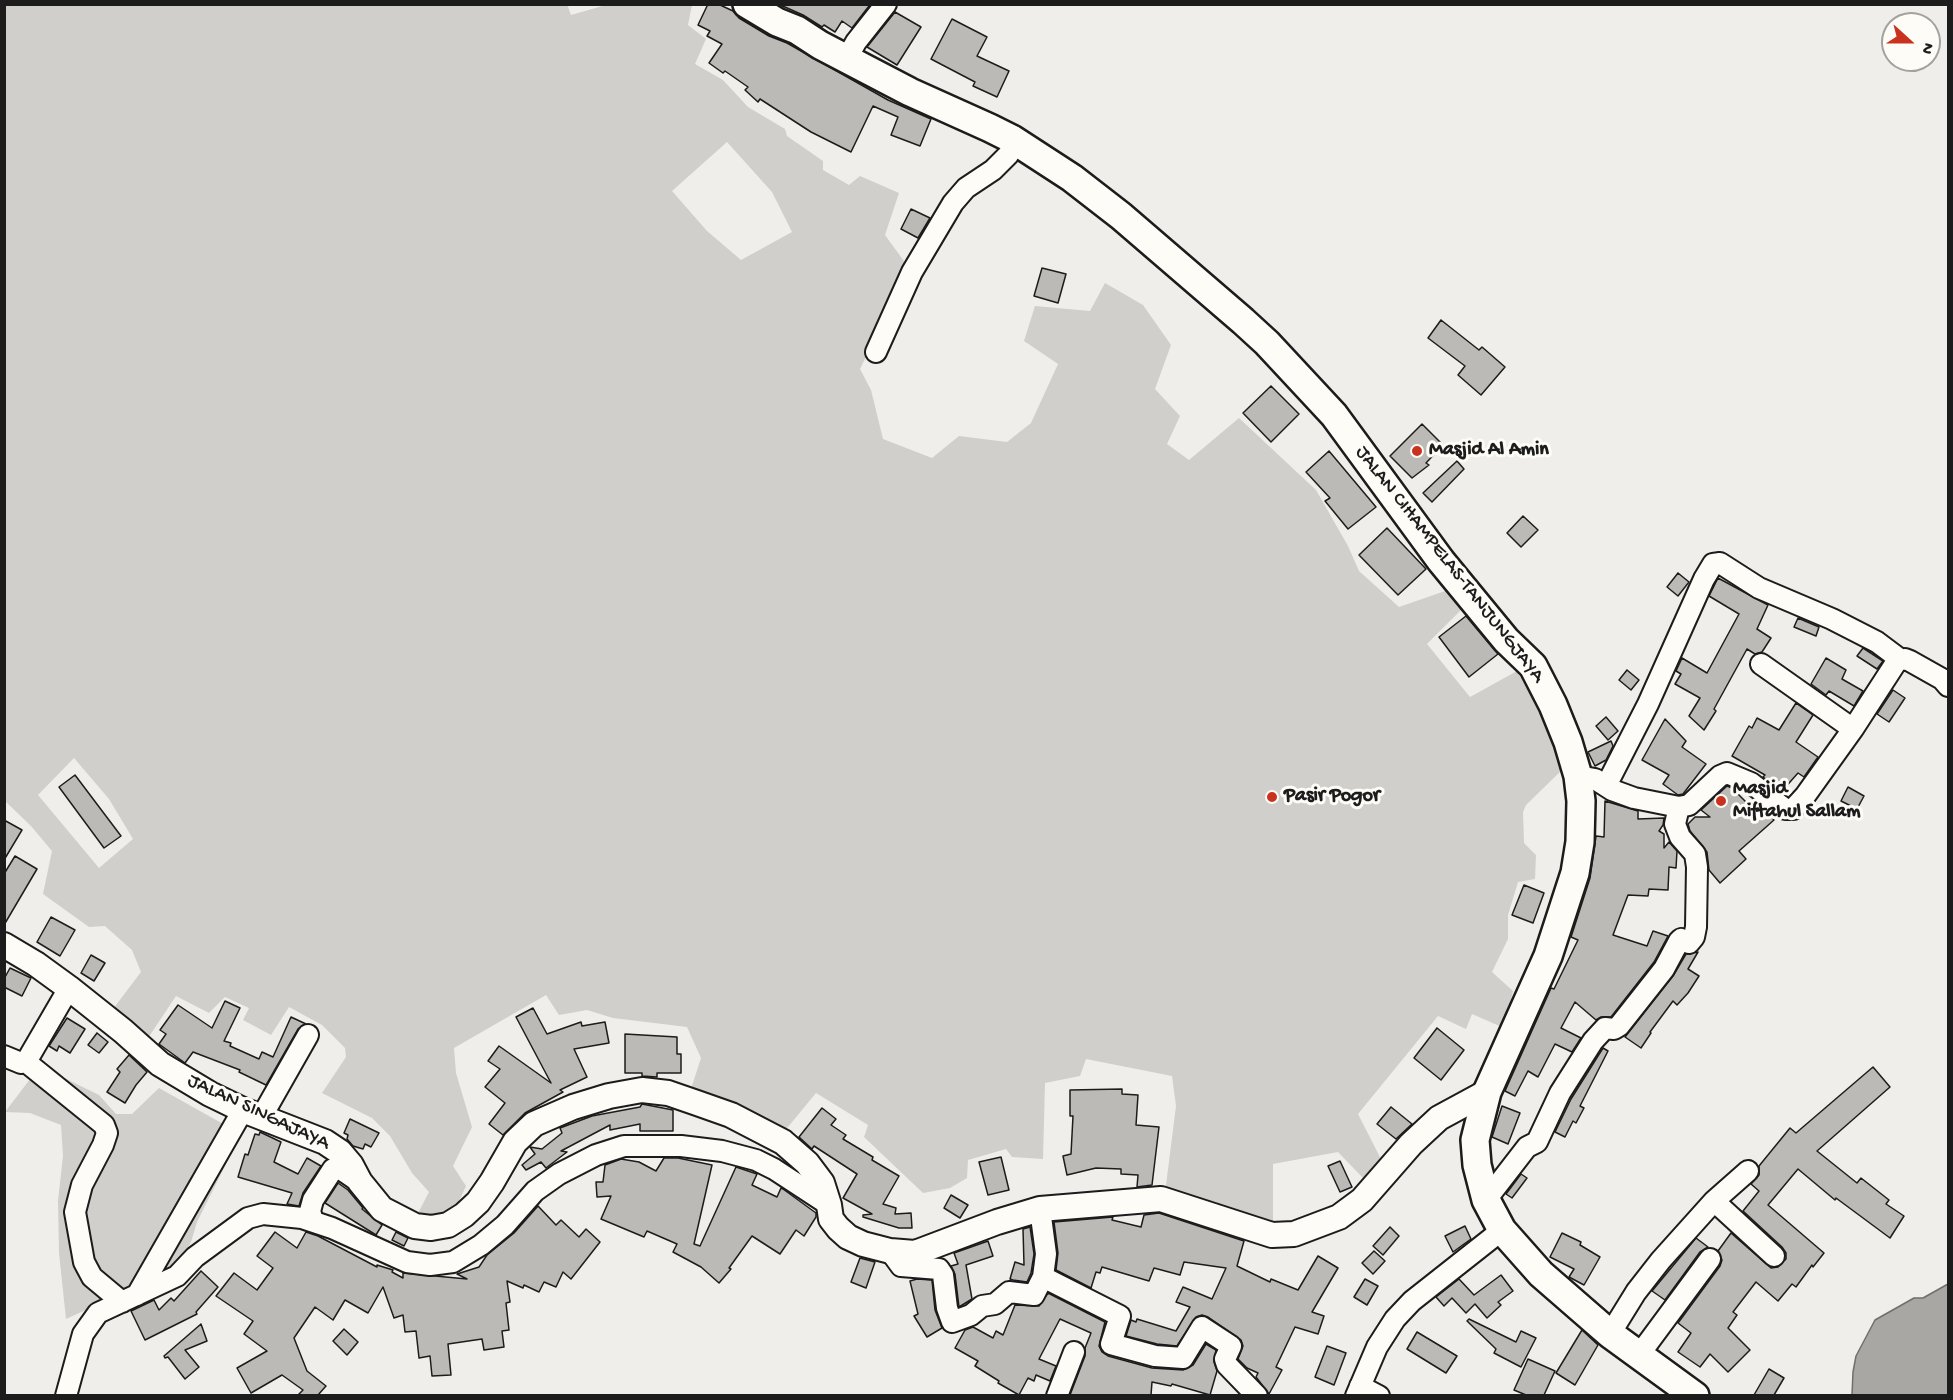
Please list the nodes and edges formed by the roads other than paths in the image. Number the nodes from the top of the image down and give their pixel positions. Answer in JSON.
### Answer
{"nodes":[{"id":1,"x":747,"y":4,"type":"edge"},
{"id":2,"x":886,"y":4,"type":"edge"},
{"id":3,"x":847,"y":58,"type":"junction"},
{"id":4,"x":1016,"y":142,"type":"junction"},
{"id":5,"x":876,"y":352,"type":"dead end"},
{"id":6,"x":1901,"y":660,"type":"junction"},
{"id":7,"x":1761,"y":664,"type":"dead end"},
{"id":8,"x":1948,"y":686,"type":"edge"},
{"id":9,"x":1853,"y":729,"type":"junction"},
{"id":10,"x":1578,"y":776,"type":"junction"},
{"id":11,"x":1606,"y":786,"type":"junction"},
{"id":12,"x":1679,"y":807,"type":"junction"},
{"id":13,"x":4,"y":945,"type":"edge"},
{"id":14,"x":69,"y":988,"type":"junction"},
{"id":15,"x":308,"y":1035,"type":"dead end"},
{"id":16,"x":4,"y":1056,"type":"edge"},
{"id":17,"x":26,"y":1062,"type":"junction"},
{"id":18,"x":1487,"y":1092,"type":"junction"},
{"id":19,"x":253,"y":1113,"type":"junction"},
{"id":20,"x":1748,"y":1171,"type":"dead end"},
{"id":21,"x":360,"y":1182,"type":"junction"},
{"id":22,"x":1486,"y":1200,"type":"junction"},
{"id":23,"x":1714,"y":1201,"type":"junction"},
{"id":24,"x":829,"y":1205,"type":"junction"},
{"id":25,"x":1040,"y":1209,"type":"junction"},
{"id":26,"x":313,"y":1221,"type":"junction"},
{"id":27,"x":1502,"y":1230,"type":"junction"},
{"id":28,"x":890,"y":1251,"type":"junction"},
{"id":29,"x":1774,"y":1256,"type":"dead end"},
{"id":30,"x":1710,"y":1259,"type":"dead end"},
{"id":31,"x":1043,"y":1277,"type":"junction"},
{"id":32,"x":130,"y":1299,"type":"junction"},
{"id":33,"x":1610,"y":1334,"type":"junction"},
{"id":34,"x":1074,"y":1352,"type":"dead end"},
{"id":35,"x":1639,"y":1355,"type":"junction"},
{"id":36,"x":1358,"y":1391,"type":"edge"},
{"id":37,"x":66,"y":1395,"type":"edge"},
{"id":38,"x":1057,"y":1395,"type":"edge"},
{"id":39,"x":1257,"y":1395,"type":"edge"},
{"id":40,"x":1379,"y":1395,"type":"edge"},
{"id":41,"x":1695,"y":1395,"type":"edge"}],
"edges":[{"from":1,"to":3,"type":"main road","name":"JALAN CIHAMPELAS-TANJUNGJAYA"},
{"from":2,"to":3,"type":"street"},
{"from":3,"to":4,"type":"main road","name":"JALAN CIHAMPELAS-TANJUNGJAYA"},
{"from":4,"to":5,"type":"street"},
{"from":4,"to":10,"type":"main road","name":"JALAN CIHAMPELAS-TANJUNGJAYA"},
{"from":6,"to":8,"type":"street"},
{"from":6,"to":9,"type":"street"},
{"from":6,"to":11,"type":"street"},
{"from":7,"to":9,"type":"street"},
{"from":9,"to":12,"type":"street"},
{"from":10,"to":11,"type":"street"},
{"from":10,"to":18,"type":"main road","name":"JALAN CIHAMPELAS-TANJUNGJAYA"},
{"from":11,"to":12,"type":"street"},
{"from":12,"to":22,"type":"street"},
{"from":13,"to":14,"type":"street","name":"JALAN SINGAJAYA"},
{"from":14,"to":17,"type":"street"},
{"from":14,"to":19,"type":"street","name":"JALAN SINGAJAYA"},
{"from":15,"to":19,"type":"street"},
{"from":16,"to":17,"type":"street"},
{"from":17,"to":32,"type":"street"},
{"from":18,"to":22,"type":"main road","name":"JALAN CIHAMPELAS-TANJUNGJAYA"},
{"from":18,"to":25,"type":"street","name":"JALAN SINGAJAYA"},
{"from":19,"to":21,"type":"street","name":"JALAN SINGAJAYA"},
{"from":19,"to":32,"type":"street"},
{"from":20,"to":23,"type":"street"},
{"from":21,"to":24,"type":"street","name":"JALAN SINGAJAYA"},
{"from":21,"to":26,"type":"street"},
{"from":22,"to":27,"type":"main road","name":"JALAN CIHAMPELAS-TANJUNGJAYA"},
{"from":23,"to":29,"type":"street"},
{"from":23,"to":33,"type":"street"},
{"from":24,"to":26,"type":"street"},
{"from":24,"to":28,"type":"street","name":"JALAN SINGAJAYA"},
{"from":25,"to":28,"type":"street","name":"JALAN SINGAJAYA"},
{"from":25,"to":31,"type":"street"},
{"from":26,"to":32,"type":"street"},
{"from":27,"to":33,"type":"main road","name":"JALAN CIHAMPELAS-TANJUNGJAYA"},
{"from":27,"to":36,"type":"street"},
{"from":28,"to":31,"type":"street"},
{"from":30,"to":35,"type":"street"},
{"from":31,"to":39,"type":"street"},
{"from":32,"to":37,"type":"street"},
{"from":33,"to":35,"type":"main road","name":"JALAN CIHAMPELAS-TANJUNGJAYA"},
{"from":34,"to":38,"type":"street"},
{"from":35,"to":41,"type":"main road","name":"JALAN CIHAMPELAS-TANJUNGJAYA"},
{"from":36,"to":40,"type":"street"}]}
